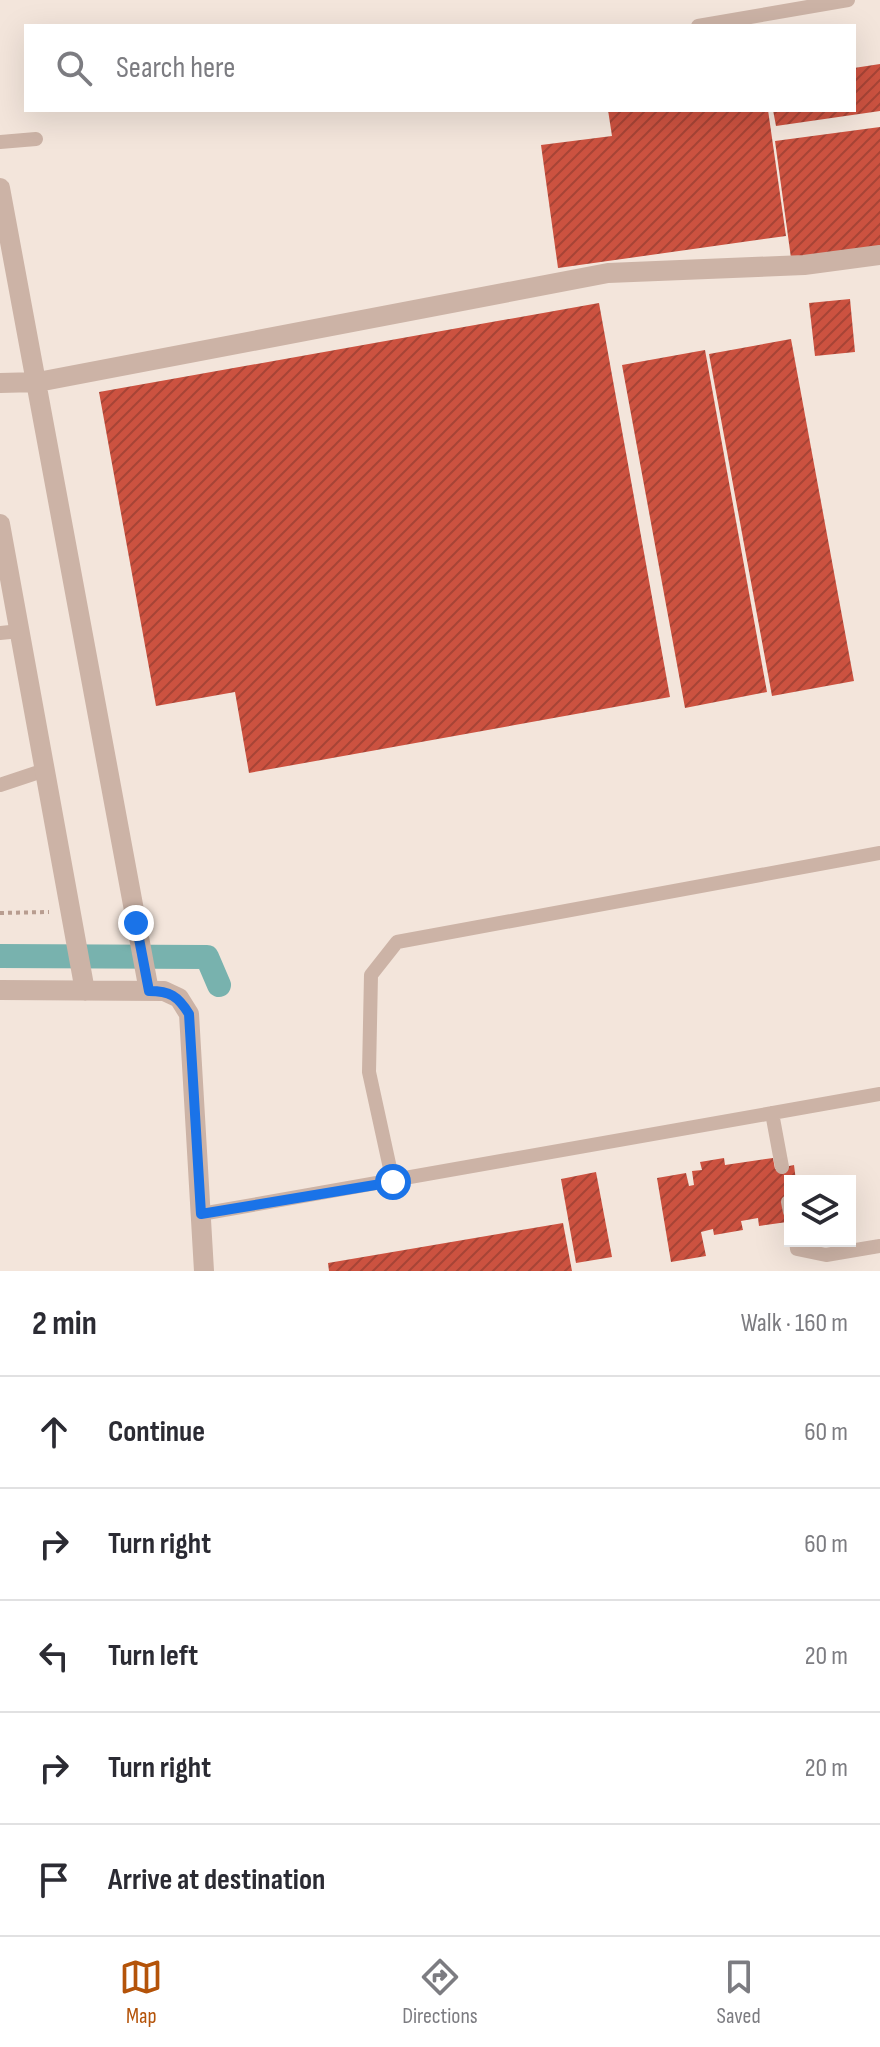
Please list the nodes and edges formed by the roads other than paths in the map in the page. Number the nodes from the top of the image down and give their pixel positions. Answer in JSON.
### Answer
{"nodes":[{"id":1,"x":848,"y":0,"type":"edge"},
{"id":2,"x":710,"y":24,"type":"edge"},
{"id":3,"x":36,"y":139,"type":"dead end"},
{"id":4,"x":0,"y":142,"type":"edge"},
{"id":5,"x":0,"y":188,"type":"edge"},
{"id":6,"x":880,"y":255,"type":"edge"},
{"id":7,"x":7,"y":259,"type":"edge"},
{"id":8,"x":38,"y":382,"type":"junction"},
{"id":9,"x":0,"y":383,"type":"edge"},
{"id":10,"x":0,"y":524,"type":"edge"},
{"id":11,"x":2,"y":548,"type":"edge"},
{"id":12,"x":10,"y":632,"type":"edge"},
{"id":13,"x":45,"y":770,"type":"junction"},
{"id":14,"x":0,"y":785,"type":"edge"},
{"id":15,"x":880,"y":853,"type":"edge"},
{"id":16,"x":83,"y":982,"type":"junction"},
{"id":17,"x":147,"y":982,"type":"junction"},
{"id":18,"x":0,"y":990,"type":"edge"},
{"id":19,"x":880,"y":1094,"type":"edge"},
{"id":20,"x":772,"y":1113,"type":"junction"},
{"id":21,"x":782,"y":1167,"type":"dead end"},
{"id":22,"x":393,"y":1182,"type":"junction"},
{"id":23,"x":207,"y":1213,"type":"junction"},
{"id":24,"x":880,"y":1246,"type":"edge"},
{"id":25,"x":797,"y":1247,"type":"edge"},
{"id":26,"x":204,"y":1271,"type":"edge"}],
"edges":[{"from":1,"to":2,"type":"lane"},
{"from":3,"to":4,"type":"lane"},
{"from":5,"to":7,"type":"street"},
{"from":6,"to":8,"type":"street"},
{"from":7,"to":8,"type":"street"},
{"from":8,"to":9,"type":"street"},
{"from":8,"to":17,"type":"street"},
{"from":10,"to":11,"type":"street"},
{"from":11,"to":12,"type":"street"},
{"from":12,"to":13,"type":"street"},
{"from":13,"to":14,"type":"lane"},
{"from":13,"to":16,"type":"street"},
{"from":15,"to":22,"type":"lane"},
{"from":16,"to":17,"type":"street"},
{"from":16,"to":18,"type":"street"},
{"from":17,"to":23,"type":"street"},
{"from":19,"to":20,"type":"lane"},
{"from":20,"to":21,"type":"lane"},
{"from":20,"to":22,"type":"lane"},
{"from":22,"to":23,"type":"lane"},
{"from":23,"to":26,"type":"street"},
{"from":24,"to":25,"type":"lane"}]}
